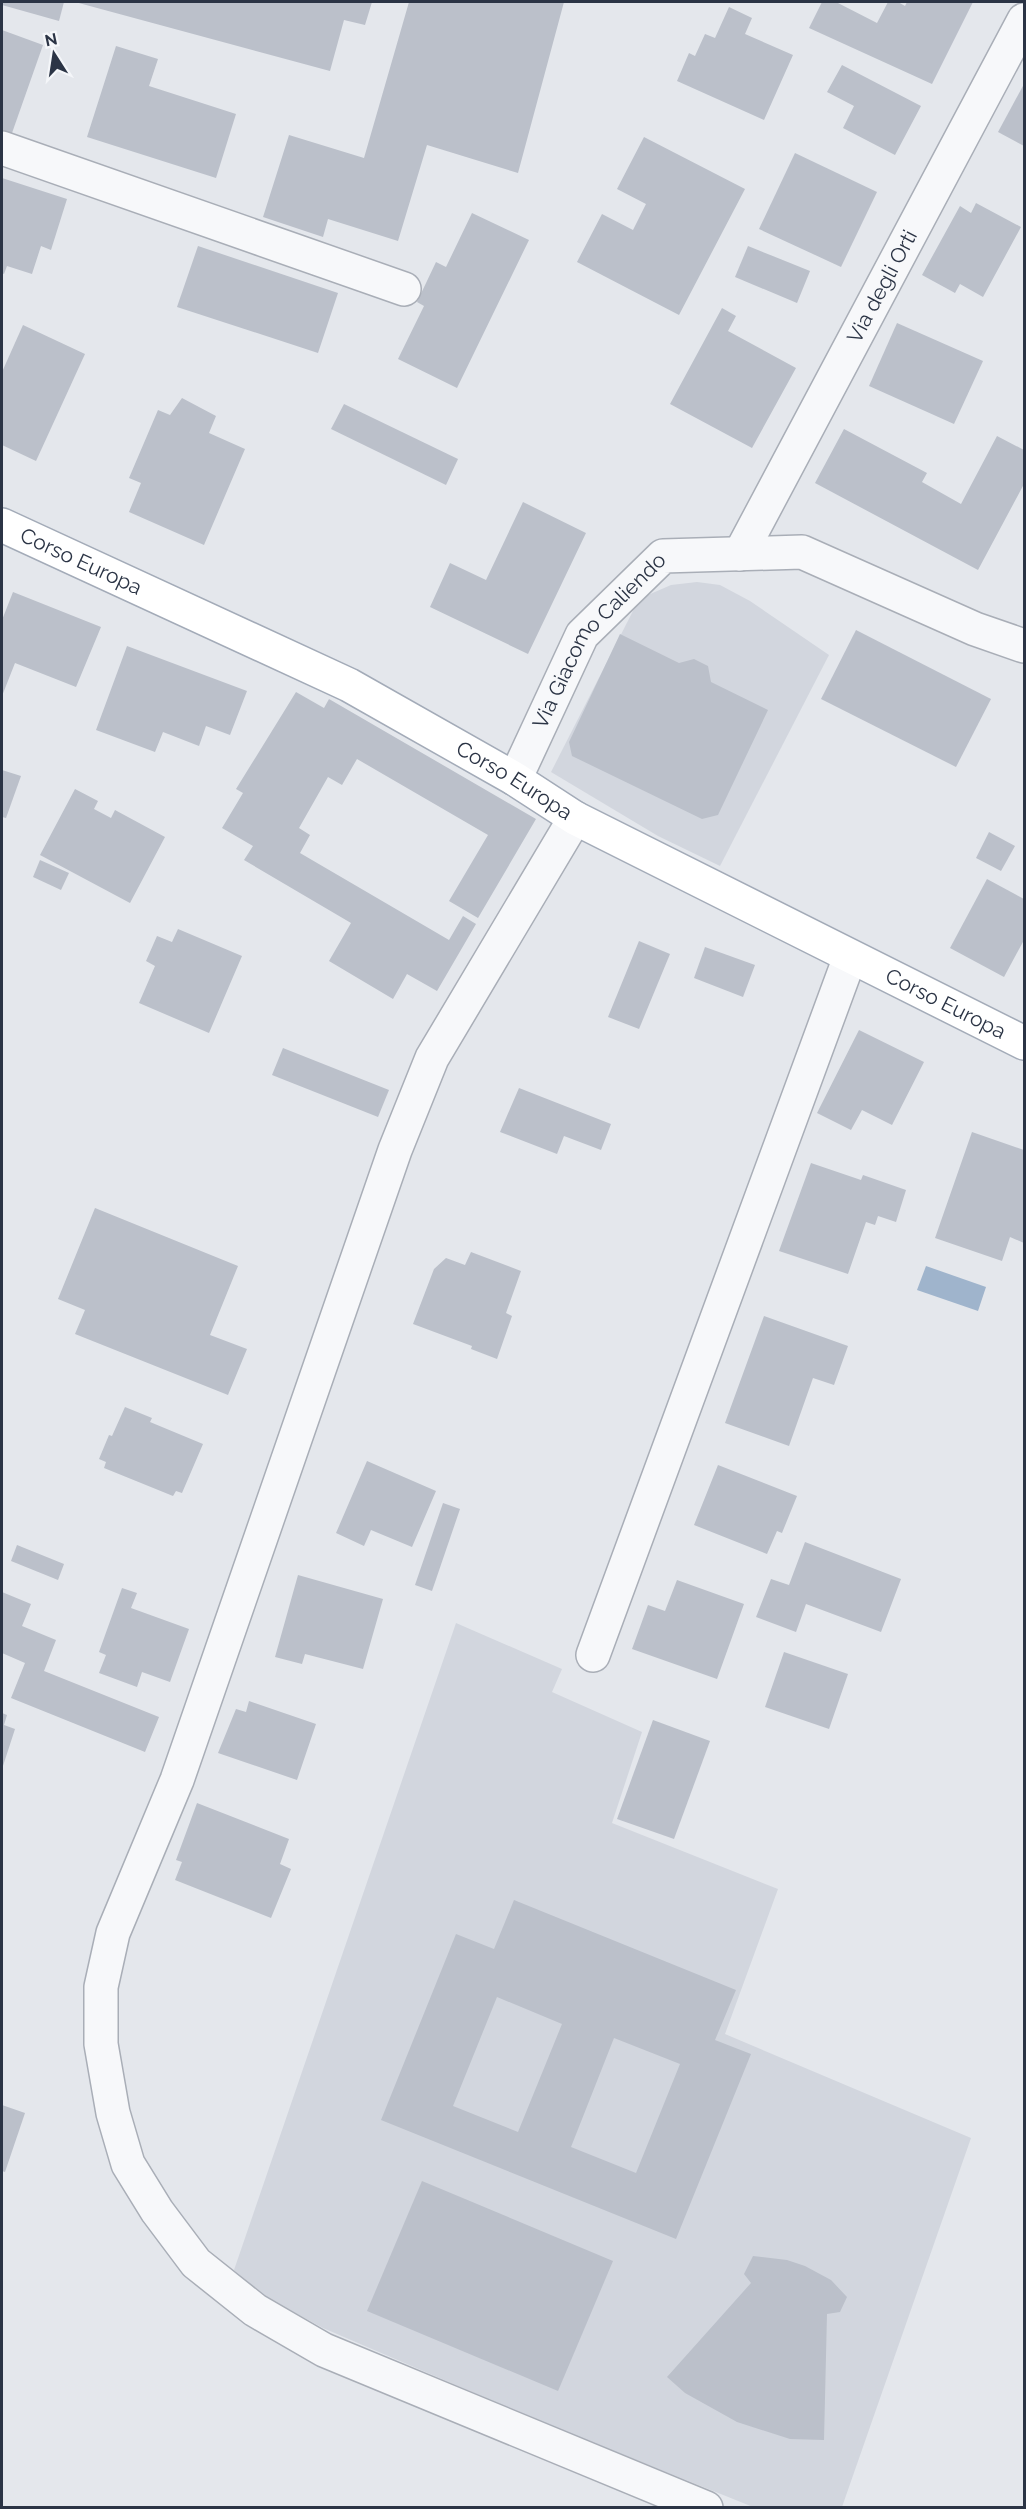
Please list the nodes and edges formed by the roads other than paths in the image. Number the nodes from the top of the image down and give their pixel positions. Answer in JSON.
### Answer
{"nodes":[{"id":1,"x":1023,"y":25,"type":"edge"},
{"id":2,"x":2,"y":148,"type":"edge"},
{"id":3,"x":404,"y":289,"type":"dead end"},
{"id":4,"x":2,"y":525,"type":"edge"},
{"id":5,"x":740,"y":554,"type":"junction"},
{"id":6,"x":1024,"y":646,"type":"edge"},
{"id":7,"x":515,"y":779,"type":"junction"},
{"id":8,"x":574,"y":818,"type":"junction"},
{"id":9,"x":850,"y":957,"type":"junction"},
{"id":10,"x":1024,"y":1043,"type":"edge"},
{"id":11,"x":592,"y":1655,"type":"dead end"},
{"id":12,"x":706,"y":2508,"type":"edge"}],
"edges":[{"from":1,"to":5,"type":"street","name":"Via degli Orti"},
{"from":2,"to":3,"type":"street"},
{"from":4,"to":7,"type":"main road","name":"Corso Europa"},
{"from":5,"to":6,"type":"street","name":"Via Giacomo Caliendo"},
{"from":5,"to":7,"type":"street","name":"Via Giacomo Caliendo"},
{"from":7,"to":8,"type":"main road","name":"Corso Europa"},
{"from":8,"to":9,"type":"main road","name":"Corso Europa"},
{"from":8,"to":12,"type":"street"},
{"from":9,"to":10,"type":"main road","name":"Corso Europa"},
{"from":9,"to":11,"type":"street"}]}
